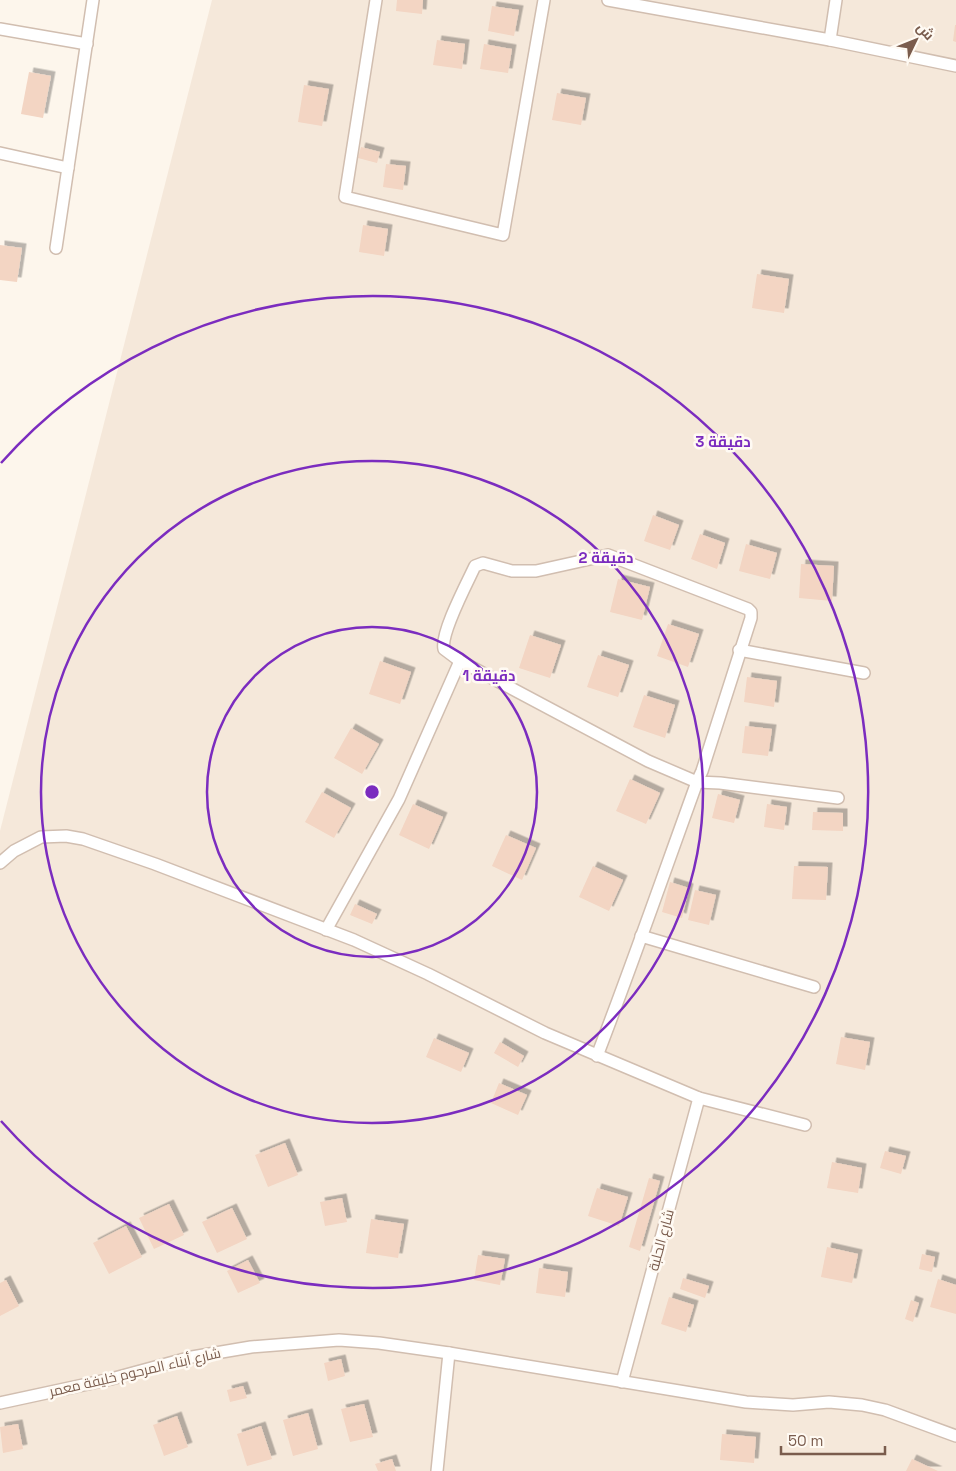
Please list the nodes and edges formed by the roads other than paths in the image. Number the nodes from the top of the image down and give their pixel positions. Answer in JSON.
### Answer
{"nodes":[{"id":1,"x":93,"y":0,"type":"edge"},
{"id":2,"x":376,"y":0,"type":"edge"},
{"id":3,"x":544,"y":0,"type":"edge"},
{"id":4,"x":608,"y":0,"type":"edge"},
{"id":5,"x":836,"y":0,"type":"edge"},
{"id":6,"x":0,"y":29,"type":"edge"},
{"id":7,"x":830,"y":40,"type":"junction"},
{"id":8,"x":87,"y":44,"type":"junction"},
{"id":9,"x":956,"y":66,"type":"edge"},
{"id":10,"x":0,"y":153,"type":"edge"},
{"id":11,"x":68,"y":168,"type":"junction"},
{"id":12,"x":56,"y":248,"type":"dead end"},
{"id":13,"x":740,"y":650,"type":"junction"},
{"id":14,"x":460,"y":661,"type":"junction"},
{"id":15,"x":864,"y":673,"type":"dead end"},
{"id":16,"x":697,"y":782,"type":"junction"},
{"id":17,"x":838,"y":798,"type":"dead end"},
{"id":18,"x":0,"y":863,"type":"edge"},
{"id":19,"x":326,"y":930,"type":"junction"},
{"id":20,"x":641,"y":936,"type":"junction"},
{"id":21,"x":814,"y":988,"type":"dead end"},
{"id":22,"x":597,"y":1056,"type":"junction"},
{"id":23,"x":699,"y":1098,"type":"junction"},
{"id":24,"x":805,"y":1126,"type":"dead end"},
{"id":25,"x":449,"y":1353,"type":"junction"},
{"id":26,"x":622,"y":1382,"type":"junction"},
{"id":27,"x":0,"y":1403,"type":"edge"},
{"id":28,"x":956,"y":1436,"type":"edge"},
{"id":29,"x":436,"y":1471,"type":"edge"}],
"edges":[{"from":1,"to":8,"type":"street"},
{"from":2,"to":3,"type":"street"},
{"from":4,"to":7,"type":"street"},
{"from":5,"to":7,"type":"street"},
{"from":6,"to":8,"type":"street"},
{"from":7,"to":9,"type":"street"},
{"from":8,"to":11,"type":"street"},
{"from":10,"to":11,"type":"street"},
{"from":11,"to":12,"type":"street"},
{"from":13,"to":14,"type":"street"},
{"from":13,"to":15,"type":"street"},
{"from":13,"to":16,"type":"street"},
{"from":14,"to":16,"type":"street"},
{"from":14,"to":19,"type":"street"},
{"from":16,"to":17,"type":"street"},
{"from":16,"to":20,"type":"street"},
{"from":18,"to":19,"type":"street"},
{"from":19,"to":22,"type":"street"},
{"from":20,"to":21,"type":"street"},
{"from":20,"to":22,"type":"street"},
{"from":22,"to":23,"type":"street"},
{"from":23,"to":24,"type":"street"},
{"from":23,"to":26,"type":"street","name":"شارع الحلبة"},
{"from":25,"to":26,"type":"street","name":"شارع أبناء المرحوم خليفة معمر"},
{"from":25,"to":27,"type":"street","name":"شارع أبناء المرحوم خليفة معمر"},
{"from":25,"to":29,"type":"street"},
{"from":26,"to":28,"type":"street","name":"شارع أبناء المرحوم خليفة معمر"}]}
